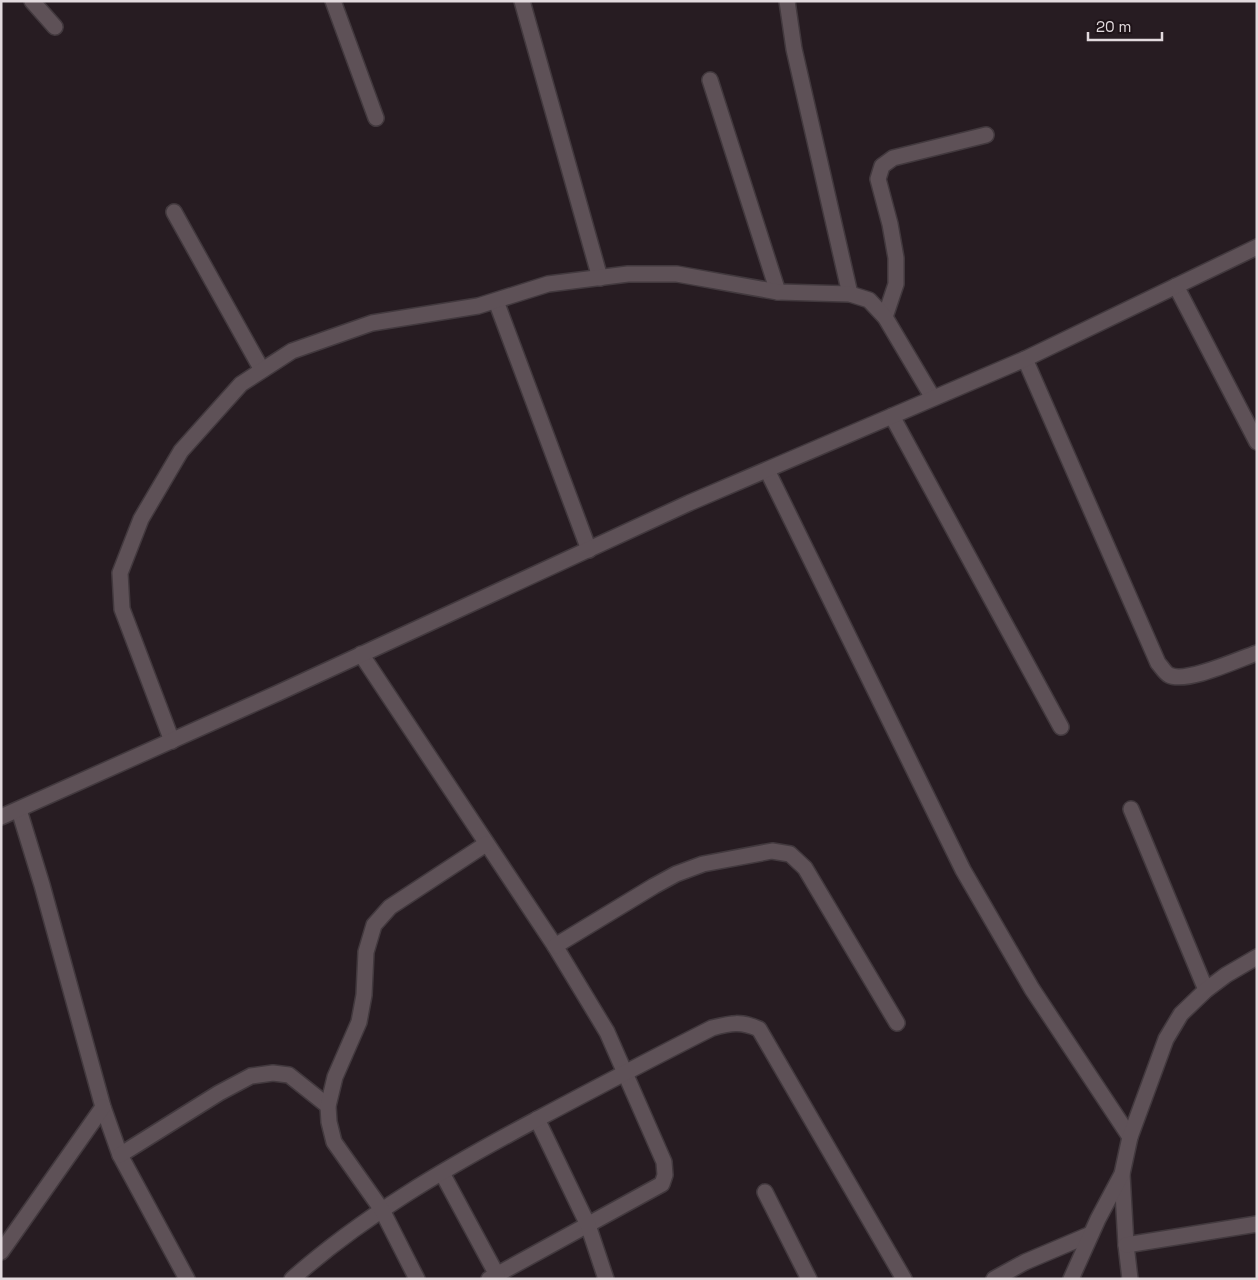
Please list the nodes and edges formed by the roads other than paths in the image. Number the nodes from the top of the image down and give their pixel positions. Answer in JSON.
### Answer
{"nodes":[{"id":1,"x":32,"y":1,"type":"edge"},
{"id":2,"x":333,"y":1,"type":"edge"},
{"id":3,"x":522,"y":1,"type":"edge"},
{"id":4,"x":787,"y":1,"type":"edge"},
{"id":5,"x":55,"y":27,"type":"dead end"},
{"id":6,"x":710,"y":80,"type":"dead end"},
{"id":7,"x":376,"y":118,"type":"dead end"},
{"id":8,"x":986,"y":135,"type":"dead end"},
{"id":9,"x":174,"y":212,"type":"dead end"},
{"id":10,"x":1257,"y":247,"type":"edge"},
{"id":11,"x":600,"y":278,"type":"junction"},
{"id":12,"x":1176,"y":286,"type":"junction"},
{"id":13,"x":778,"y":292,"type":"junction"},
{"id":14,"x":850,"y":294,"type":"junction"},
{"id":15,"x":496,"y":301,"type":"junction"},
{"id":16,"x":885,"y":317,"type":"junction"},
{"id":17,"x":1025,"y":359,"type":"junction"},
{"id":18,"x":262,"y":370,"type":"junction"},
{"id":19,"x":933,"y":398,"type":"junction"},
{"id":20,"x":892,"y":416,"type":"junction"},
{"id":21,"x":1257,"y":442,"type":"edge"},
{"id":22,"x":767,"y":470,"type":"junction"},
{"id":23,"x":589,"y":550,"type":"junction"},
{"id":24,"x":1257,"y":652,"type":"edge"},
{"id":25,"x":361,"y":654,"type":"junction"},
{"id":26,"x":1061,"y":727,"type":"dead end"},
{"id":27,"x":172,"y":741,"type":"junction"},
{"id":28,"x":1131,"y":809,"type":"dead end"},
{"id":29,"x":19,"y":810,"type":"junction"},
{"id":30,"x":1,"y":817,"type":"edge"},
{"id":31,"x":486,"y":844,"type":"junction"},
{"id":32,"x":555,"y":946,"type":"junction"},
{"id":33,"x":1257,"y":957,"type":"edge"},
{"id":34,"x":1206,"y":990,"type":"junction"},
{"id":35,"x":897,"y":1023,"type":"dead end"},
{"id":36,"x":625,"y":1072,"type":"junction"},
{"id":37,"x":328,"y":1106,"type":"junction"},
{"id":38,"x":103,"y":1107,"type":"junction"},
{"id":39,"x":537,"y":1119,"type":"junction"},
{"id":40,"x":1130,"y":1137,"type":"junction"},
{"id":41,"x":120,"y":1154,"type":"junction"},
{"id":42,"x":442,"y":1173,"type":"junction"},
{"id":43,"x":1122,"y":1174,"type":"junction"},
{"id":44,"x":765,"y":1192,"type":"dead end"},
{"id":45,"x":382,"y":1210,"type":"junction"},
{"id":46,"x":1257,"y":1224,"type":"edge"},
{"id":47,"x":588,"y":1225,"type":"junction"},
{"id":48,"x":1091,"y":1234,"type":"junction"},
{"id":49,"x":1126,"y":1246,"type":"junction"},
{"id":50,"x":1,"y":1252,"type":"edge"},
{"id":51,"x":493,"y":1277,"type":"edge"},
{"id":52,"x":187,"y":1279,"type":"edge"},
{"id":53,"x":292,"y":1279,"type":"edge"},
{"id":54,"x":418,"y":1279,"type":"edge"},
{"id":55,"x":606,"y":1279,"type":"edge"},
{"id":56,"x":810,"y":1279,"type":"edge"},
{"id":57,"x":904,"y":1279,"type":"edge"},
{"id":58,"x":994,"y":1279,"type":"edge"},
{"id":59,"x":1071,"y":1279,"type":"edge"},
{"id":60,"x":1130,"y":1279,"type":"edge"}],
"edges":[{"from":1,"to":5,"type":"street"},
{"from":2,"to":7,"type":"street"},
{"from":3,"to":11,"type":"street"},
{"from":4,"to":14,"type":"street"},
{"from":6,"to":13,"type":"street"},
{"from":8,"to":16,"type":"street"},
{"from":9,"to":18,"type":"street"},
{"from":10,"to":12,"type":"street"},
{"from":11,"to":13,"type":"street"},
{"from":11,"to":15,"type":"street"},
{"from":12,"to":17,"type":"street"},
{"from":12,"to":21,"type":"street"},
{"from":13,"to":14,"type":"street"},
{"from":14,"to":16,"type":"street"},
{"from":15,"to":18,"type":"street"},
{"from":15,"to":23,"type":"street"},
{"from":16,"to":19,"type":"street"},
{"from":17,"to":19,"type":"street"},
{"from":17,"to":24,"type":"street"},
{"from":18,"to":27,"type":"street"},
{"from":19,"to":20,"type":"street"},
{"from":20,"to":22,"type":"street"},
{"from":20,"to":26,"type":"street"},
{"from":22,"to":23,"type":"street"},
{"from":22,"to":40,"type":"street"},
{"from":23,"to":25,"type":"street"},
{"from":25,"to":27,"type":"street"},
{"from":25,"to":31,"type":"street"},
{"from":27,"to":29,"type":"street"},
{"from":28,"to":34,"type":"street"},
{"from":29,"to":30,"type":"street"},
{"from":29,"to":38,"type":"street"},
{"from":31,"to":32,"type":"street"},
{"from":31,"to":37,"type":"street"},
{"from":32,"to":35,"type":"street"},
{"from":32,"to":36,"type":"street"},
{"from":33,"to":34,"type":"street"},
{"from":34,"to":40,"type":"street"},
{"from":36,"to":39,"type":"street"},
{"from":36,"to":47,"type":"street"},
{"from":36,"to":57,"type":"street"},
{"from":37,"to":41,"type":"street"},
{"from":37,"to":45,"type":"street"},
{"from":38,"to":41,"type":"street"},
{"from":38,"to":50,"type":"street"},
{"from":39,"to":42,"type":"street"},
{"from":39,"to":47,"type":"street"},
{"from":40,"to":43,"type":"street"},
{"from":41,"to":52,"type":"street"},
{"from":42,"to":45,"type":"street"},
{"from":42,"to":51,"type":"street"},
{"from":43,"to":48,"type":"street"},
{"from":43,"to":49,"type":"street"},
{"from":44,"to":56,"type":"street"},
{"from":45,"to":53,"type":"street"},
{"from":45,"to":54,"type":"street"},
{"from":46,"to":49,"type":"street"},
{"from":47,"to":51,"type":"street"},
{"from":47,"to":55,"type":"street"},
{"from":48,"to":58,"type":"street"},
{"from":48,"to":59,"type":"street"},
{"from":49,"to":60,"type":"street"}]}
